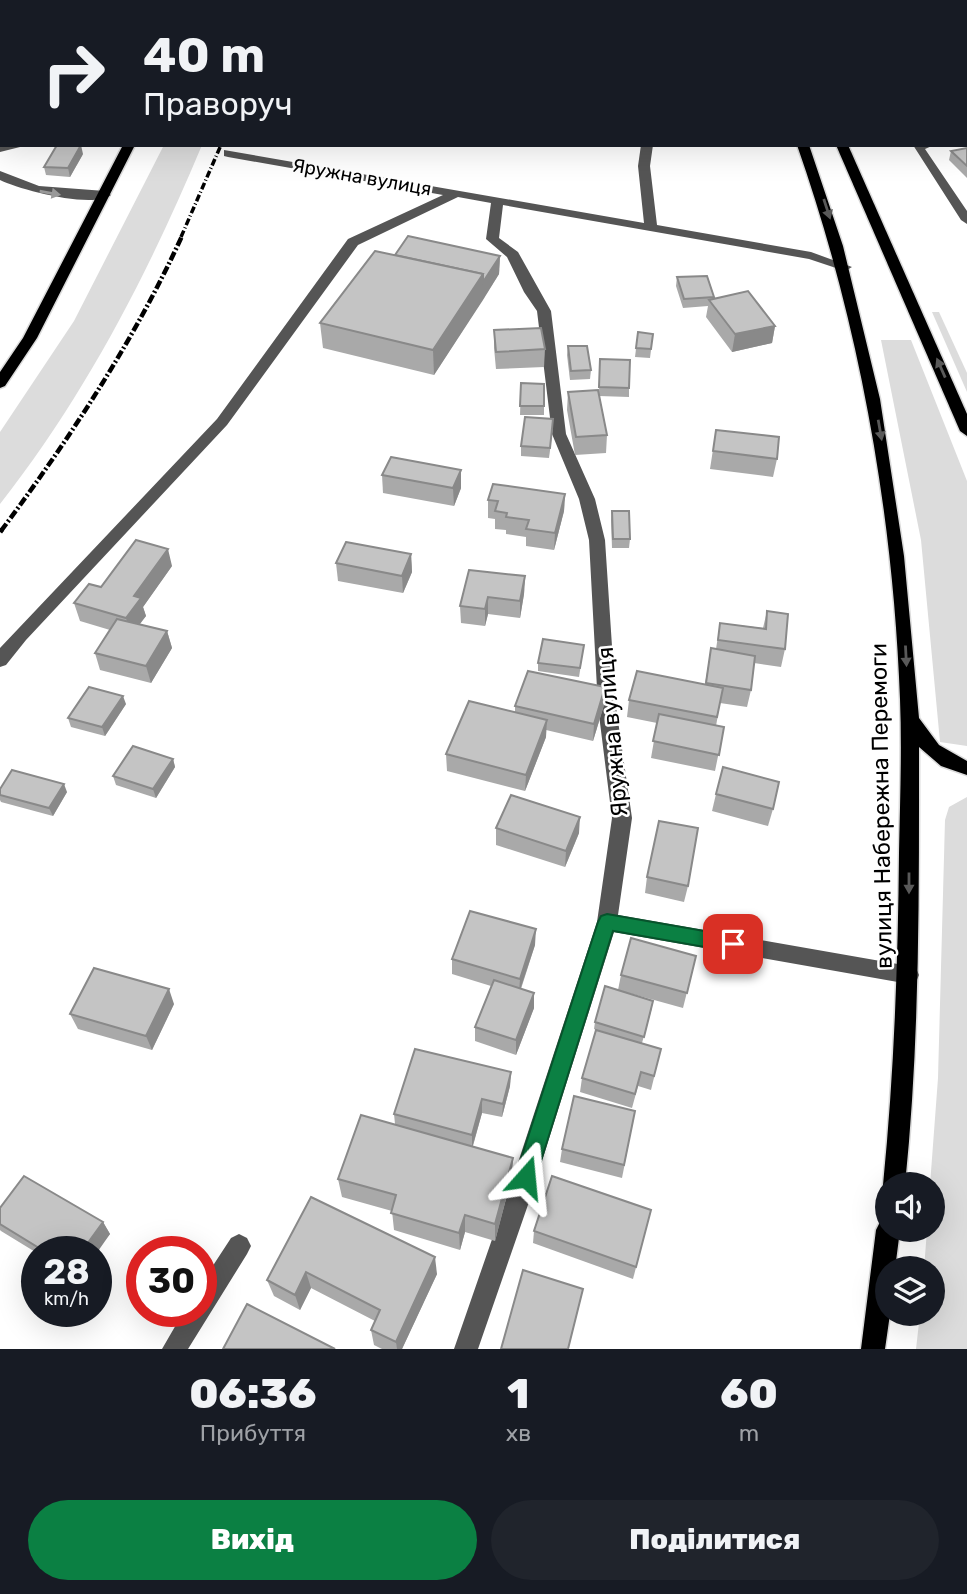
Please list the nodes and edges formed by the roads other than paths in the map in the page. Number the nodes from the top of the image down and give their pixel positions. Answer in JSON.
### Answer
{"nodes":[{"id":1,"x":128,"y":147,"type":"edge"},
{"id":2,"x":647,"y":147,"type":"edge"},
{"id":3,"x":804,"y":147,"type":"edge"},
{"id":4,"x":843,"y":147,"type":"edge"},
{"id":5,"x":918,"y":147,"type":"edge"},
{"id":6,"x":228,"y":153,"type":"dead end"},
{"id":7,"x":0,"y":175,"type":"edge"},
{"id":8,"x":455,"y":194,"type":"junction"},
{"id":9,"x":105,"y":195,"type":"junction"},
{"id":10,"x":497,"y":202,"type":"junction"},
{"id":11,"x":967,"y":219,"type":"edge"},
{"id":12,"x":651,"y":228,"type":"junction"},
{"id":13,"x":845,"y":267,"type":"junction"},
{"id":14,"x":0,"y":383,"type":"edge"},
{"id":15,"x":967,"y":431,"type":"edge"},
{"id":16,"x":0,"y":660,"type":"edge"},
{"id":17,"x":910,"y":718,"type":"junction"},
{"id":18,"x":967,"y":768,"type":"edge"},
{"id":19,"x":607,"y":922,"type":"junction"},
{"id":20,"x":909,"y":975,"type":"junction"},
{"id":21,"x":895,"y":1172,"type":"edge"},
{"id":22,"x":886,"y":1242,"type":"edge"},
{"id":23,"x":239,"y":1246,"type":"dead end"},
{"id":24,"x":217,"y":1281,"type":"edge"},
{"id":25,"x":188,"y":1327,"type":"edge"},
{"id":26,"x":174,"y":1349,"type":"edge"},
{"id":27,"x":466,"y":1349,"type":"edge"},
{"id":28,"x":873,"y":1349,"type":"edge"}],
"edges":[{"from":1,"to":9,"type":"main road"},
{"from":2,"to":12,"type":"street"},
{"from":3,"to":13,"type":"main road","name":"вулиця Набережна Перемоги","one_way":true},
{"from":15,"to":4,"type":"main road","one_way":true},
{"from":5,"to":11,"type":"street"},
{"from":6,"to":8,"type":"street","name":"Яружна вулиця"},
{"from":7,"to":9,"type":"street","one_way":true},
{"from":8,"to":10,"type":"street","name":"Яружна вулиця"},
{"from":8,"to":16,"type":"street","name":"Яружна вулиця"},
{"from":9,"to":14,"type":"main road"},
{"from":10,"to":12,"type":"street","name":"Яружна вулиця"},
{"from":10,"to":19,"type":"street","name":"Яружна вулиця"},
{"from":12,"to":13,"type":"street","name":"Яружна вулиця"},
{"from":13,"to":17,"type":"main road","name":"вулиця Набережна Перемоги","one_way":true},
{"from":17,"to":18,"type":"main road"},
{"from":17,"to":20,"type":"main road","name":"вулиця Набережна Перемоги","one_way":true},
{"from":19,"to":20,"type":"street"},
{"from":19,"to":27,"type":"street","name":"Яружна вулиця"},
{"from":20,"to":21,"type":"main road","name":"вулиця Набережна Перемоги"},
{"from":22,"to":28,"type":"main road"},
{"from":23,"to":24,"type":"street"},
{"from":25,"to":26,"type":"street"}]}
